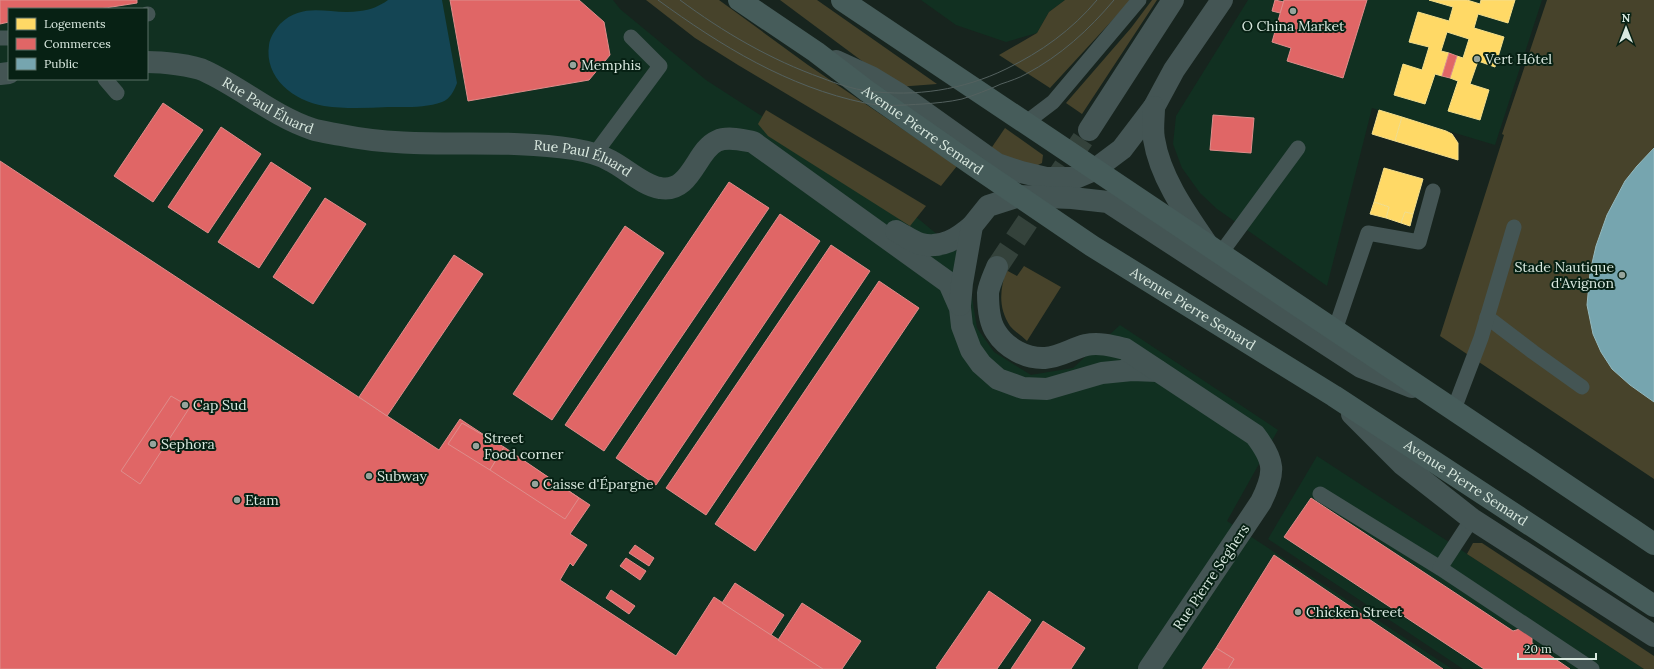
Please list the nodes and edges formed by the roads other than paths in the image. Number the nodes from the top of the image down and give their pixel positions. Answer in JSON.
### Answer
{"nodes":[{"id":1,"x":739,"y":0,"type":"edge"},
{"id":2,"x":842,"y":0,"type":"edge"},
{"id":3,"x":1139,"y":0,"type":"edge"},
{"id":4,"x":1173,"y":0,"type":"edge"},
{"id":5,"x":1222,"y":0,"type":"edge"},
{"id":6,"x":630,"y":37,"type":"dead end"},
{"id":7,"x":816,"y":52,"type":"junction"},
{"id":8,"x":148,"y":62,"type":"edge"},
{"id":9,"x":107,"y":80,"type":"edge"},
{"id":10,"x":117,"y":93,"type":"dead end"},
{"id":11,"x":1154,"y":108,"type":"junction"},
{"id":12,"x":1024,"y":124,"type":"junction"},
{"id":13,"x":1089,"y":130,"type":"tunnel mouth"},
{"id":14,"x":1298,"y":148,"type":"dead end"},
{"id":15,"x":594,"y":155,"type":"junction"},
{"id":16,"x":1094,"y":170,"type":"junction"},
{"id":17,"x":1433,"y":191,"type":"dead end"},
{"id":18,"x":1019,"y":196,"type":"junction"},
{"id":19,"x":848,"y":210,"type":"junction"},
{"id":20,"x":972,"y":226,"type":"junction"},
{"id":21,"x":1514,"y":227,"type":"dead end"},
{"id":22,"x":1214,"y":249,"type":"junction"},
{"id":23,"x":997,"y":267,"type":"tunnel mouth"},
{"id":24,"x":960,"y":308,"type":"junction"},
{"id":25,"x":1487,"y":317,"type":"junction"},
{"id":26,"x":1335,"y":330,"type":"junction"},
{"id":27,"x":1158,"y":371,"type":"junction"},
{"id":28,"x":1582,"y":387,"type":"dead end"},
{"id":29,"x":1334,"y":396,"type":"junction"},
{"id":30,"x":1446,"y":403,"type":"junction"},
{"id":31,"x":1320,"y":494,"type":"dead end"},
{"id":32,"x":1472,"y":518,"type":"junction"},
{"id":33,"x":1654,"y":544,"type":"edge"},
{"id":34,"x":1440,"y":568,"type":"junction"},
{"id":35,"x":1654,"y":606,"type":"edge"},
{"id":36,"x":1654,"y":636,"type":"edge"},
{"id":37,"x":1149,"y":669,"type":"edge"},
{"id":38,"x":1592,"y":669,"type":"edge"}],
"edges":[{"from":1,"to":7,"type":"main road","name":"Avenue Pierre Semard"},
{"from":2,"to":12,"type":"main road"},
{"from":3,"to":12,"type":"lane"},
{"from":4,"to":13,"type":"street"},
{"from":5,"to":11,"type":"street"},
{"from":6,"to":15,"type":"lane"},
{"from":7,"to":16,"type":"street"},
{"from":7,"to":18,"type":"main road","name":"Avenue Pierre Semard"},
{"from":8,"to":15,"type":"street","name":"Rue Paul Éluard"},
{"from":9,"to":10,"type":"lane"},
{"from":11,"to":16,"type":"street"},
{"from":11,"to":22,"type":"street"},
{"from":12,"to":16,"type":"main road"},
{"from":14,"to":22,"type":"lane"},
{"from":15,"to":19,"type":"street","name":"Rue Paul Éluard"},
{"from":16,"to":22,"type":"main road"},
{"from":17,"to":26,"type":"lane"},
{"from":18,"to":20,"type":"street","name":"Rue Paul Éluard"},
{"from":18,"to":29,"type":"main road","name":"Avenue Pierre Semard"},
{"from":18,"to":30,"type":"street"},
{"from":19,"to":20,"type":"street","name":"Rue Paul Éluard"},
{"from":19,"to":24,"type":"street"},
{"from":20,"to":24,"type":"street"},
{"from":21,"to":25,"type":"lane"},
{"from":22,"to":26,"type":"main road"},
{"from":23,"to":27,"type":"street"},
{"from":24,"to":27,"type":"street"},
{"from":25,"to":28,"type":"lane"},
{"from":25,"to":30,"type":"lane"},
{"from":26,"to":30,"type":"main road"},
{"from":27,"to":37,"type":"street","name":"Rue Pierre Seghers"},
{"from":29,"to":32,"type":"street"},
{"from":29,"to":35,"type":"main road","name":"Avenue Pierre Semard"},
{"from":30,"to":33,"type":"main road"},
{"from":31,"to":34,"type":"lane"},
{"from":32,"to":34,"type":"lane"},
{"from":32,"to":36,"type":"street"},
{"from":34,"to":38,"type":"lane"}]}
